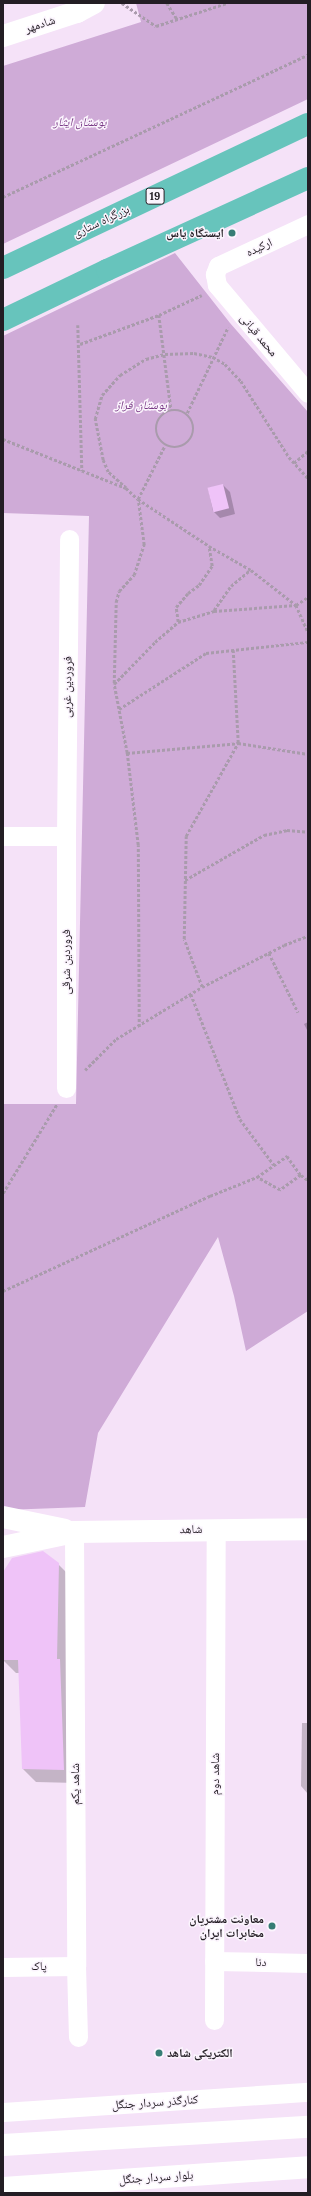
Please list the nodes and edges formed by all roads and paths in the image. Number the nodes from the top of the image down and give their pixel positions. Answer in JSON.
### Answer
{"nodes":[{"id":1,"x":122,"y":3,"type":"edge"},
{"id":2,"x":167,"y":3,"type":"edge"},
{"id":3,"x":227,"y":3,"type":"edge"},
{"id":4,"x":86,"y":7,"type":"edge"},
{"id":5,"x":177,"y":19,"type":"junction"},
{"id":6,"x":3,"y":36,"type":"edge"},
{"id":7,"x":308,"y":55,"type":"edge"},
{"id":8,"x":308,"y":124,"type":"edge"},
{"id":9,"x":308,"y":178,"type":"edge"},
{"id":10,"x":3,"y":197,"type":"edge"},
{"id":11,"x":308,"y":224,"type":"edge"},
{"id":12,"x":3,"y":268,"type":"edge"},
{"id":13,"x":216,"y":274,"type":"joint"},
{"id":14,"x":206,"y":293,"type":"dead end"},
{"id":15,"x":159,"y":315,"type":"junction"},
{"id":16,"x":3,"y":320,"type":"edge"},
{"id":17,"x":230,"y":323,"type":"dead end"},
{"id":18,"x":78,"y":325,"type":"dead end"},
{"id":19,"x":80,"y":344,"type":"junction"},
{"id":20,"x":165,"y":354,"type":"junction"},
{"id":21,"x":213,"y":357,"type":"junction"},
{"id":22,"x":308,"y":393,"type":"edge"},
{"id":23,"x":171,"y":409,"type":"junction"},
{"id":24,"x":187,"y":413,"type":"junction"},
{"id":25,"x":3,"y":439,"type":"edge"},
{"id":26,"x":165,"y":445,"type":"junction"},
{"id":27,"x":308,"y":451,"type":"edge"},
{"id":28,"x":294,"y":462,"type":"junction"},
{"id":29,"x":82,"y":471,"type":"junction"},
{"id":30,"x":308,"y":478,"type":"edge"},
{"id":31,"x":126,"y":488,"type":"junction"},
{"id":32,"x":138,"y":499,"type":"junction"},
{"id":33,"x":69,"y":539,"type":"dead end"},
{"id":34,"x":209,"y":546,"type":"junction"},
{"id":35,"x":251,"y":570,"type":"junction"},
{"id":36,"x":308,"y":597,"type":"edge"},
{"id":37,"x":296,"y":605,"type":"junction"},
{"id":38,"x":214,"y":610,"type":"junction"},
{"id":39,"x":178,"y":622,"type":"junction"},
{"id":40,"x":308,"y":632,"type":"edge"},
{"id":41,"x":308,"y":642,"type":"edge"},
{"id":42,"x":233,"y":650,"type":"junction"},
{"id":43,"x":114,"y":684,"type":"junction"},
{"id":44,"x":119,"y":709,"type":"junction"},
{"id":45,"x":238,"y":743,"type":"junction"},
{"id":46,"x":127,"y":753,"type":"junction"},
{"id":47,"x":308,"y":754,"type":"edge"},
{"id":48,"x":308,"y":832,"type":"edge"},
{"id":49,"x":3,"y":836,"type":"edge"},
{"id":50,"x":66,"y":836,"type":"junction"},
{"id":51,"x":184,"y":880,"type":"junction"},
{"id":52,"x":308,"y":936,"type":"edge"},
{"id":53,"x":269,"y":953,"type":"junction"},
{"id":54,"x":202,"y":987,"type":"junction"},
{"id":55,"x":191,"y":994,"type":"junction"},
{"id":56,"x":298,"y":1012,"type":"dead end"},
{"id":57,"x":66,"y":1088,"type":"dead end"},
{"id":58,"x":274,"y":1165,"type":"junction"},
{"id":59,"x":301,"y":1175,"type":"junction"},
{"id":60,"x":257,"y":1178,"type":"junction"},
{"id":61,"x":308,"y":1180,"type":"edge"},
{"id":62,"x":3,"y":1291,"type":"edge"},
{"id":63,"x":3,"y":1517,"type":"edge"},
{"id":64,"x":216,"y":1529,"type":"junction"},
{"id":65,"x":308,"y":1529,"type":"edge"},
{"id":66,"x":74,"y":1532,"type":"junction"},
{"id":67,"x":3,"y":1547,"type":"edge"},
{"id":68,"x":214,"y":1961,"type":"junction"},
{"id":69,"x":308,"y":1963,"type":"edge"},
{"id":70,"x":3,"y":1966,"type":"edge"},
{"id":71,"x":76,"y":1966,"type":"junction"},
{"id":72,"x":214,"y":2020,"type":"dead end"},
{"id":73,"x":78,"y":2037,"type":"dead end"},
{"id":74,"x":308,"y":2092,"type":"edge"},
{"id":75,"x":3,"y":2112,"type":"edge"},
{"id":76,"x":308,"y":2127,"type":"edge"},
{"id":77,"x":3,"y":2145,"type":"edge"},
{"id":78,"x":308,"y":2166,"type":"edge"},
{"id":79,"x":3,"y":2188,"type":"edge"}],
"edges":[{"from":1,"to":5,"type":"path"},
{"from":2,"to":5,"type":"path"},
{"from":3,"to":5,"type":"path"},
{"from":4,"to":6,"type":"main road","name":"شادمهر"},
{"from":7,"to":10,"type":"path"},
{"from":8,"to":12,"type":"highway","name":"بزرگراه ستاری","number":"19"},
{"from":9,"to":16,"type":"highway"},
{"from":11,"to":13,"type":"street","name":"ارکیده"},
{"from":13,"to":22,"type":"street","name":"محمد قپانی"},
{"from":14,"to":15,"type":"path"},
{"from":15,"to":19,"type":"path"},
{"from":15,"to":20,"type":"path"},
{"from":17,"to":21,"type":"path"},
{"from":18,"to":19,"type":"path"},
{"from":19,"to":29,"type":"path"},
{"from":20,"to":21,"type":"path"},
{"from":20,"to":23,"type":"path"},
{"from":20,"to":31,"type":"path"},
{"from":21,"to":24,"type":"path"},
{"from":21,"to":28,"type":"path"},
{"from":23,"to":24,"type":"path"},
{"from":23,"to":26,"type":"path"},
{"from":24,"to":26,"type":"path"},
{"from":25,"to":29,"type":"path"},
{"from":26,"to":32,"type":"path"},
{"from":27,"to":28,"type":"path"},
{"from":28,"to":30,"type":"path"},
{"from":29,"to":31,"type":"path"},
{"from":31,"to":32,"type":"path"},
{"from":32,"to":34,"type":"path"},
{"from":32,"to":43,"type":"path"},
{"from":33,"to":50,"type":"street","name":"فروردین غربی"},
{"from":34,"to":35,"type":"path"},
{"from":34,"to":39,"type":"path"},
{"from":35,"to":37,"type":"path"},
{"from":35,"to":38,"type":"path"},
{"from":36,"to":37,"type":"path"},
{"from":37,"to":38,"type":"path"},
{"from":37,"to":40,"type":"path"},
{"from":38,"to":39,"type":"path"},
{"from":39,"to":43,"type":"path"},
{"from":41,"to":42,"type":"path"},
{"from":42,"to":44,"type":"path"},
{"from":42,"to":45,"type":"path"},
{"from":43,"to":44,"type":"path"},
{"from":44,"to":46,"type":"path"},
{"from":45,"to":46,"type":"path"},
{"from":45,"to":47,"type":"path"},
{"from":45,"to":51,"type":"path"},
{"from":46,"to":55,"type":"path"},
{"from":48,"to":51,"type":"path"},
{"from":49,"to":50,"type":"street"},
{"from":50,"to":57,"type":"street","name":"فروردین شرقی"},
{"from":51,"to":54,"type":"path"},
{"from":52,"to":53,"type":"path"},
{"from":53,"to":54,"type":"path"},
{"from":53,"to":56,"type":"path"},
{"from":54,"to":55,"type":"path"},
{"from":55,"to":58,"type":"path"},
{"from":58,"to":59,"type":"path"},
{"from":58,"to":60,"type":"path"},
{"from":59,"to":60,"type":"path"},
{"from":59,"to":61,"type":"path"},
{"from":60,"to":62,"type":"path"},
{"from":63,"to":66,"type":"main road","name":"شاهد"},
{"from":64,"to":65,"type":"main road","name":"شاهد"},
{"from":64,"to":66,"type":"main road","name":"شاهد"},
{"from":64,"to":68,"type":"street","name":"شاهد دوم"},
{"from":66,"to":67,"type":"main road","name":"شاهد"},
{"from":66,"to":71,"type":"street","name":"شاهد یکم"},
{"from":68,"to":69,"type":"street","name":"دنا"},
{"from":68,"to":72,"type":"street","name":"شاهد دوم"},
{"from":70,"to":71,"type":"street","name":"پاک"},
{"from":71,"to":73,"type":"street","name":"شاهد یکم"},
{"from":74,"to":75,"type":"street","name":"کنارگذر سردار جنگل"},
{"from":76,"to":77,"type":"main road"},
{"from":78,"to":79,"type":"main road","name":"بلوار سردار جنگل"}]}
